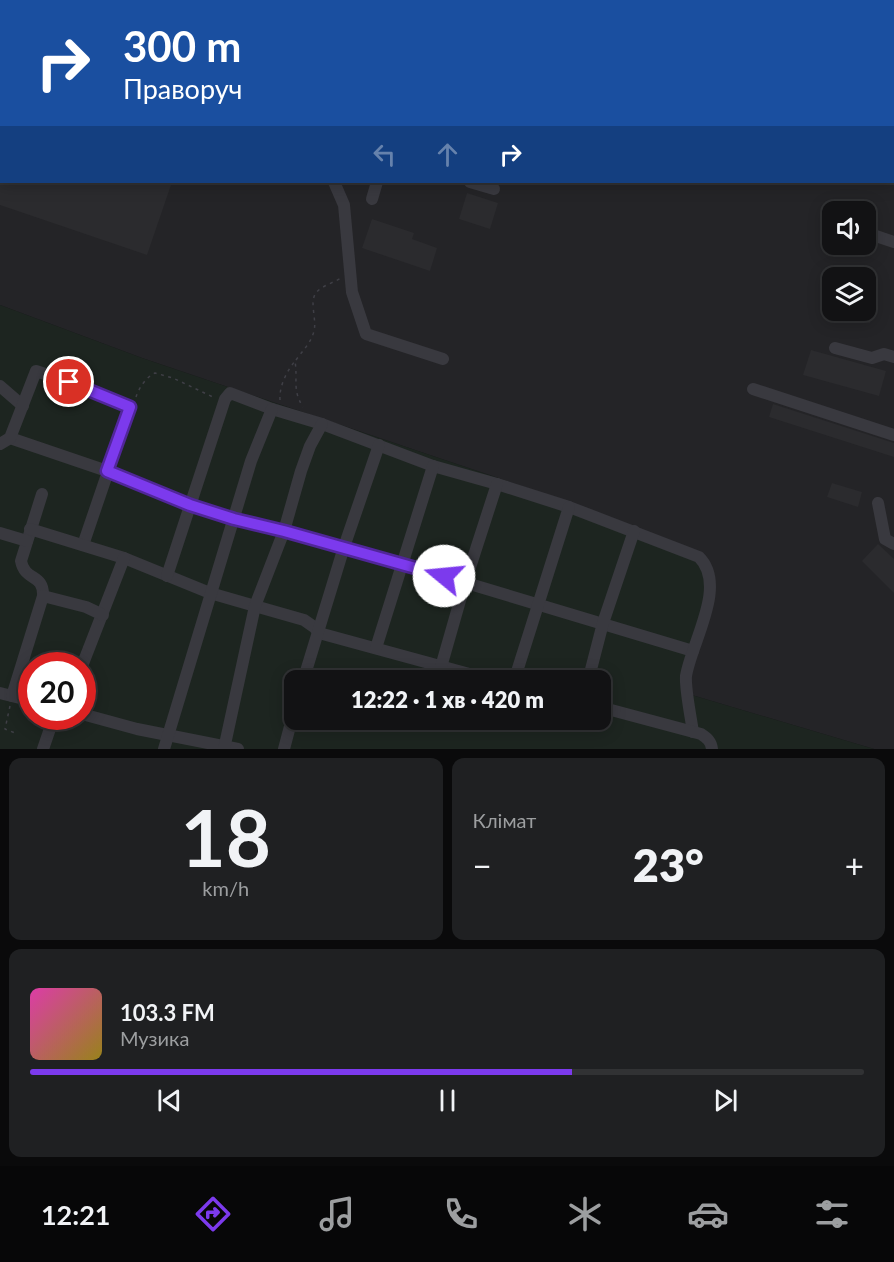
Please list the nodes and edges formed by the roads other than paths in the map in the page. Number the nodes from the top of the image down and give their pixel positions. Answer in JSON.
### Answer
{"nodes":[{"id":1,"x":334,"y":183,"type":"edge"},
{"id":2,"x":377,"y":183,"type":"edge"},
{"id":3,"x":473,"y":183,"type":"edge"},
{"id":4,"x":494,"y":189,"type":"dead end"},
{"id":5,"x":372,"y":199,"type":"dead end"},
{"id":6,"x":876,"y":236,"type":"edge"},
{"id":7,"x":894,"y":243,"type":"edge"},
{"id":8,"x":835,"y":348,"type":"dead end"},
{"id":9,"x":894,"y":357,"type":"edge"},
{"id":10,"x":442,"y":359,"type":"dead end"},
{"id":11,"x":0,"y":386,"type":"edge"},
{"id":12,"x":753,"y":389,"type":"dead end"},
{"id":13,"x":23,"y":406,"type":"junction"},
{"id":14,"x":272,"y":409,"type":"junction"},
{"id":15,"x":317,"y":422,"type":"junction"},
{"id":16,"x":894,"y":435,"type":"edge"},
{"id":17,"x":5,"y":441,"type":"edge"},
{"id":18,"x":379,"y":445,"type":"junction"},
{"id":19,"x":433,"y":466,"type":"junction"},
{"id":20,"x":107,"y":471,"type":"junction"},
{"id":21,"x":497,"y":484,"type":"junction"},
{"id":22,"x":42,"y":494,"type":"dead end"},
{"id":23,"x":878,"y":503,"type":"dead end"},
{"id":24,"x":190,"y":505,"type":"junction"},
{"id":25,"x":569,"y":507,"type":"junction"},
{"id":26,"x":234,"y":519,"type":"junction"},
{"id":27,"x":284,"y":531,"type":"junction"},
{"id":28,"x":634,"y":531,"type":"junction"},
{"id":29,"x":0,"y":533,"type":"edge"},
{"id":30,"x":28,"y":535,"type":"junction"},
{"id":31,"x":894,"y":544,"type":"edge"},
{"id":32,"x":83,"y":545,"type":"junction"},
{"id":33,"x":344,"y":547,"type":"junction"},
{"id":34,"x":124,"y":558,"type":"junction"},
{"id":35,"x":403,"y":564,"type":"junction"},
{"id":36,"x":167,"y":576,"type":"junction"},
{"id":37,"x":465,"y":583,"type":"junction"},
{"id":38,"x":210,"y":593,"type":"junction"},
{"id":39,"x":43,"y":596,"type":"junction"},
{"id":40,"x":538,"y":605,"type":"junction"},
{"id":41,"x":255,"y":606,"type":"junction"},
{"id":42,"x":103,"y":615,"type":"junction"},
{"id":43,"x":603,"y":623,"type":"junction"},
{"id":44,"x":319,"y":633,"type":"junction"},
{"id":45,"x":376,"y":648,"type":"junction"},
{"id":46,"x":693,"y":651,"type":"junction"},
{"id":47,"x":88,"y":652,"type":"edge"},
{"id":48,"x":441,"y":667,"type":"junction"},
{"id":49,"x":307,"y":670,"type":"edge"},
{"id":50,"x":453,"y":670,"type":"edge"},
{"id":51,"x":517,"y":670,"type":"edge"},
{"id":52,"x":591,"y":670,"type":"edge"},
{"id":53,"x":6,"y":695,"type":"edge"},
{"id":54,"x":611,"y":710,"type":"edge"},
{"id":55,"x":96,"y":718,"type":"edge"},
{"id":56,"x":50,"y":730,"type":"edge"},
{"id":57,"x":289,"y":730,"type":"edge"},
{"id":58,"x":693,"y":732,"type":"junction"},
{"id":59,"x":168,"y":735,"type":"junction"},
{"id":60,"x":225,"y":748,"type":"edge"},
{"id":61,"x":43,"y":749,"type":"edge"},
{"id":62,"x":164,"y":749,"type":"edge"},
{"id":63,"x":238,"y":749,"type":"edge"},
{"id":64,"x":284,"y":749,"type":"edge"},
{"id":65,"x":712,"y":749,"type":"edge"}],
"edges":[{"from":1,"to":10,"type":"street"},
{"from":2,"to":5,"type":"street"},
{"from":3,"to":4,"type":"street"},
{"from":6,"to":7,"type":"street"},
{"from":8,"to":9,"type":"street"},
{"from":11,"to":13,"type":"street"},
{"from":12,"to":16,"type":"street"},
{"from":13,"to":17,"type":"street"},
{"from":13,"to":20,"type":"street"},
{"from":14,"to":15,"type":"street"},
{"from":14,"to":24,"type":"street"},
{"from":14,"to":26,"type":"street"},
{"from":15,"to":18,"type":"street"},
{"from":15,"to":27,"type":"street"},
{"from":17,"to":20,"type":"street"},
{"from":18,"to":19,"type":"street"},
{"from":18,"to":33,"type":"street"},
{"from":19,"to":21,"type":"street"},
{"from":19,"to":35,"type":"street"},
{"from":20,"to":24,"type":"street"},
{"from":20,"to":32,"type":"street"},
{"from":21,"to":25,"type":"street"},
{"from":21,"to":37,"type":"street"},
{"from":22,"to":30,"type":"street"},
{"from":23,"to":31,"type":"street"},
{"from":24,"to":26,"type":"street"},
{"from":24,"to":36,"type":"street"},
{"from":25,"to":28,"type":"street"},
{"from":25,"to":40,"type":"street"},
{"from":26,"to":27,"type":"street"},
{"from":26,"to":38,"type":"street"},
{"from":27,"to":33,"type":"street"},
{"from":27,"to":41,"type":"street"},
{"from":28,"to":43,"type":"street"},
{"from":28,"to":46,"type":"street"},
{"from":29,"to":30,"type":"street"},
{"from":30,"to":32,"type":"street"},
{"from":30,"to":39,"type":"street"},
{"from":32,"to":34,"type":"street"},
{"from":33,"to":35,"type":"street"},
{"from":33,"to":44,"type":"street"},
{"from":34,"to":36,"type":"street"},
{"from":34,"to":42,"type":"street"},
{"from":35,"to":37,"type":"street"},
{"from":35,"to":45,"type":"street"},
{"from":36,"to":38,"type":"street"},
{"from":37,"to":40,"type":"street"},
{"from":37,"to":48,"type":"street"},
{"from":38,"to":41,"type":"street"},
{"from":38,"to":59,"type":"street"},
{"from":39,"to":42,"type":"street"},
{"from":39,"to":53,"type":"street"},
{"from":40,"to":43,"type":"street"},
{"from":40,"to":51,"type":"street"},
{"from":41,"to":44,"type":"street"},
{"from":41,"to":60,"type":"street"},
{"from":42,"to":47,"type":"street"},
{"from":43,"to":46,"type":"street"},
{"from":43,"to":52,"type":"street"},
{"from":44,"to":45,"type":"street"},
{"from":44,"to":49,"type":"street"},
{"from":45,"to":48,"type":"street"},
{"from":46,"to":58,"type":"street"},
{"from":48,"to":50,"type":"street"},
{"from":54,"to":58,"type":"street"},
{"from":55,"to":59,"type":"street"},
{"from":56,"to":61,"type":"street"},
{"from":57,"to":64,"type":"street"},
{"from":58,"to":65,"type":"street"},
{"from":59,"to":60,"type":"street"},
{"from":59,"to":62,"type":"street"},
{"from":60,"to":63,"type":"street"}]}
